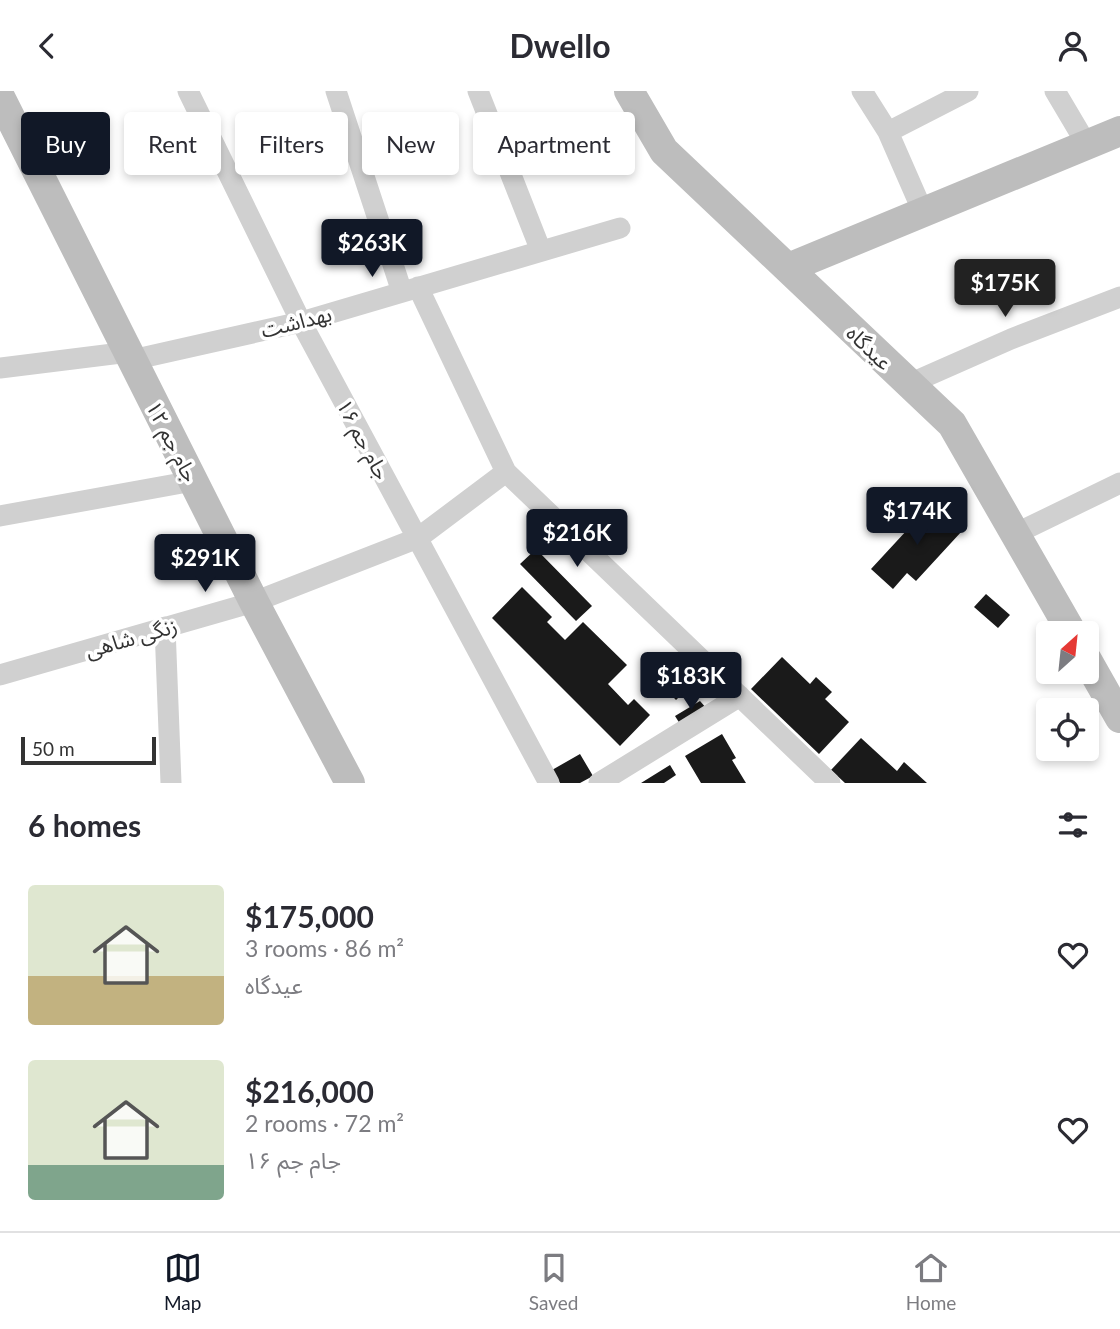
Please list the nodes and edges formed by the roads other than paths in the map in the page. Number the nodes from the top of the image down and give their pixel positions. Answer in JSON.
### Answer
{"nodes":[{"id":1,"x":188,"y":91,"type":"edge"},
{"id":2,"x":478,"y":91,"type":"edge"},
{"id":3,"x":629,"y":91,"type":"edge"},
{"id":4,"x":862,"y":91,"type":"edge"},
{"id":5,"x":968,"y":91,"type":"edge"},
{"id":6,"x":1055,"y":91,"type":"edge"},
{"id":7,"x":341,"y":93,"type":"edge"},
{"id":8,"x":944,"y":96,"type":"edge"},
{"id":9,"x":0,"y":97,"type":"edge"},
{"id":10,"x":1120,"y":131,"type":"edge"},
{"id":11,"x":888,"y":132,"type":"junction"},
{"id":12,"x":1087,"y":145,"type":"junction"},
{"id":13,"x":923,"y":212,"type":"junction"},
{"id":14,"x":620,"y":228,"type":"dead end"},
{"id":15,"x":541,"y":251,"type":"junction"},
{"id":16,"x":788,"y":268,"type":"junction"},
{"id":17,"x":410,"y":290,"type":"junction"},
{"id":18,"x":1120,"y":297,"type":"edge"},
{"id":19,"x":301,"y":321,"type":"junction"},
{"id":20,"x":130,"y":356,"type":"junction"},
{"id":21,"x":0,"y":369,"type":"edge"},
{"id":22,"x":909,"y":384,"type":"junction"},
{"id":23,"x":506,"y":472,"type":"junction"},
{"id":24,"x":193,"y":481,"type":"junction"},
{"id":25,"x":1120,"y":483,"type":"edge"},
{"id":26,"x":0,"y":516,"type":"edge"},
{"id":27,"x":1015,"y":534,"type":"junction"},
{"id":28,"x":418,"y":538,"type":"junction"},
{"id":29,"x":254,"y":601,"type":"junction"},
{"id":30,"x":1065,"y":621,"type":"edge"},
{"id":31,"x":165,"y":627,"type":"junction"},
{"id":32,"x":0,"y":675,"type":"edge"},
{"id":33,"x":1099,"y":681,"type":"edge"},
{"id":34,"x":740,"y":696,"type":"junction"},
{"id":35,"x":1120,"y":718,"type":"edge"},
{"id":36,"x":171,"y":783,"type":"edge"},
{"id":37,"x":350,"y":783,"type":"edge"},
{"id":38,"x":549,"y":783,"type":"edge"},
{"id":39,"x":598,"y":783,"type":"edge"},
{"id":40,"x":831,"y":783,"type":"edge"}],
"edges":[{"from":1,"to":19,"type":"street","name":"جام جم ۱۶"},
{"from":2,"to":15,"type":"street"},
{"from":3,"to":16,"type":"street","name":"عیدگاه"},
{"from":4,"to":11,"type":"street"},
{"from":5,"to":8,"type":"street"},
{"from":6,"to":12,"type":"street"},
{"from":7,"to":17,"type":"street"},
{"from":8,"to":11,"type":"street"},
{"from":9,"to":20,"type":"street","name":"جام جم ۱۲"},
{"from":10,"to":12,"type":"street"},
{"from":11,"to":13,"type":"street"},
{"from":12,"to":13,"type":"street"},
{"from":13,"to":16,"type":"street"},
{"from":14,"to":15,"type":"street","name":"بهداشت"},
{"from":15,"to":17,"type":"street","name":"بهداشت"},
{"from":16,"to":22,"type":"street","name":"عیدگاه"},
{"from":17,"to":19,"type":"street","name":"بهداشت"},
{"from":17,"to":23,"type":"street"},
{"from":18,"to":22,"type":"street"},
{"from":19,"to":20,"type":"street","name":"بهداشت"},
{"from":19,"to":28,"type":"street","name":"جام جم ۱۶"},
{"from":20,"to":21,"type":"street"},
{"from":20,"to":24,"type":"street","name":"جام جم ۱۲"},
{"from":22,"to":27,"type":"street","name":"عیدگاه"},
{"from":23,"to":28,"type":"street","name":"زنگی شاهی"},
{"from":23,"to":34,"type":"street"},
{"from":24,"to":26,"type":"street"},
{"from":24,"to":29,"type":"street","name":"جام جم ۱۲"},
{"from":25,"to":27,"type":"street"},
{"from":27,"to":30,"type":"street","name":"عیدگاه"},
{"from":28,"to":29,"type":"street","name":"زنگی شاهی"},
{"from":28,"to":38,"type":"street","name":"جام جم ۱۶"},
{"from":29,"to":31,"type":"street","name":"زنگی شاهی"},
{"from":29,"to":37,"type":"street","name":"جام جم ۱۲"},
{"from":31,"to":32,"type":"street","name":"زنگی شاهی"},
{"from":31,"to":36,"type":"street"},
{"from":33,"to":35,"type":"street"},
{"from":34,"to":39,"type":"street"},
{"from":34,"to":40,"type":"street"}]}
